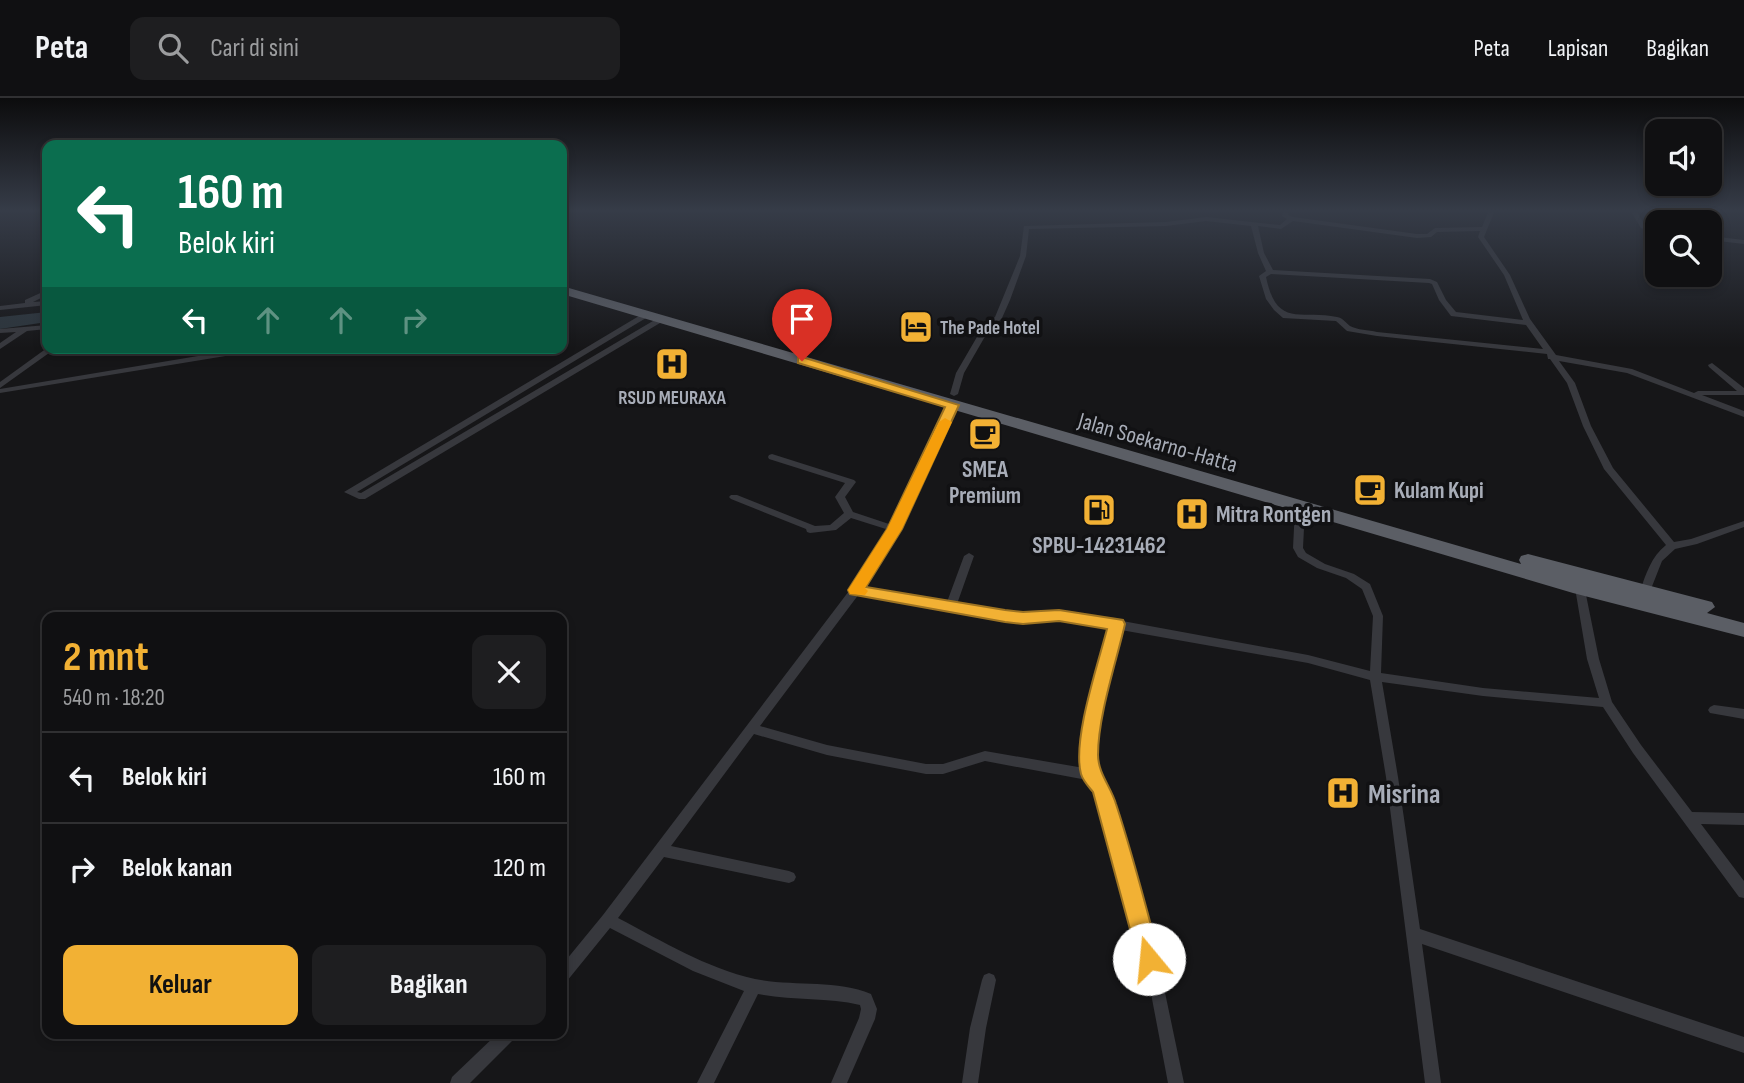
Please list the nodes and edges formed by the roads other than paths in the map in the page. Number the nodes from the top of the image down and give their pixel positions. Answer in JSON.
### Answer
{"nodes":[{"id":1,"x":1023,"y":256,"type":"edge"},
{"id":2,"x":1262,"y":256,"type":"edge"},
{"id":3,"x":1494,"y":256,"type":"edge"},
{"id":4,"x":1270,"y":272,"type":"junction"},
{"id":5,"x":567,"y":283,"type":"edge"},
{"id":6,"x":567,"y":291,"type":"edge"},
{"id":7,"x":42,"y":294,"type":"edge"},
{"id":8,"x":42,"y":303,"type":"edge"},
{"id":9,"x":21,"y":305,"type":"junction"},
{"id":10,"x":0,"y":308,"type":"edge"},
{"id":11,"x":654,"y":317,"type":"junction"},
{"id":12,"x":1530,"y":323,"type":"junction"},
{"id":13,"x":42,"y":327,"type":"edge"},
{"id":14,"x":27,"y":328,"type":"junction"},
{"id":15,"x":0,"y":331,"type":"edge"},
{"id":16,"x":0,"y":347,"type":"edge"},
{"id":17,"x":44,"y":354,"type":"edge"},
{"id":18,"x":223,"y":354,"type":"edge"},
{"id":19,"x":1550,"y":354,"type":"junction"},
{"id":20,"x":1712,"y":365,"type":"dead end"},
{"id":21,"x":0,"y":388,"type":"edge"},
{"id":22,"x":1692,"y":393,"type":"junction"},
{"id":23,"x":1744,"y":393,"type":"edge"},
{"id":24,"x":953,"y":400,"type":"junction"},
{"id":25,"x":1744,"y":414,"type":"edge"},
{"id":26,"x":772,"y":457,"type":"dead end"},
{"id":27,"x":734,"y":497,"type":"dead end"},
{"id":28,"x":1300,"y":508,"type":"junction"},
{"id":29,"x":849,"y":514,"type":"junction"},
{"id":30,"x":1351,"y":516,"type":"junction"},
{"id":31,"x":1744,"y":524,"type":"edge"},
{"id":32,"x":894,"y":529,"type":"junction"},
{"id":33,"x":1672,"y":546,"type":"junction"},
{"id":34,"x":969,"y":556,"type":"dead end"},
{"id":35,"x":1580,"y":588,"type":"junction"},
{"id":36,"x":856,"y":590,"type":"junction"},
{"id":37,"x":1645,"y":591,"type":"junction"},
{"id":38,"x":951,"y":607,"type":"junction"},
{"id":39,"x":1744,"y":617,"type":"edge"},
{"id":40,"x":1117,"y":624,"type":"junction"},
{"id":41,"x":1744,"y":630,"type":"edge"},
{"id":42,"x":1375,"y":677,"type":"junction"},
{"id":43,"x":1606,"y":703,"type":"junction"},
{"id":44,"x":1714,"y":710,"type":"dead end"},
{"id":45,"x":1744,"y":714,"type":"edge"},
{"id":46,"x":752,"y":729,"type":"junction"},
{"id":47,"x":1091,"y":775,"type":"junction"},
{"id":48,"x":1690,"y":818,"type":"junction"},
{"id":49,"x":1744,"y":819,"type":"edge"},
{"id":50,"x":661,"y":850,"type":"junction"},
{"id":51,"x":789,"y":877,"type":"dead end"},
{"id":52,"x":1744,"y":892,"type":"edge"},
{"id":53,"x":608,"y":920,"type":"junction"},
{"id":54,"x":1413,"y":934,"type":"junction"},
{"id":55,"x":567,"y":970,"type":"edge"},
{"id":56,"x":989,"y":980,"type":"dead end"},
{"id":57,"x":754,"y":986,"type":"junction"},
{"id":58,"x":504,"y":1039,"type":"edge"},
{"id":59,"x":1744,"y":1045,"type":"edge"},
{"id":60,"x":458,"y":1083,"type":"edge"},
{"id":61,"x":705,"y":1083,"type":"edge"},
{"id":62,"x":839,"y":1083,"type":"edge"},
{"id":63,"x":970,"y":1083,"type":"edge"},
{"id":64,"x":1177,"y":1083,"type":"edge"},
{"id":65,"x":1433,"y":1083,"type":"edge"}],
"edges":[{"from":1,"to":24,"type":"street"},
{"from":2,"to":4,"type":"street"},
{"from":3,"to":12,"type":"street"},
{"from":4,"to":12,"type":"street"},
{"from":4,"to":19,"type":"street"},
{"from":5,"to":24,"type":"highway","name":"Jalan Soekarno-Hatta"},
{"from":6,"to":11,"type":"highway","name":"Jalan Soekarno-Hatta"},
{"from":7,"to":9,"type":"street"},
{"from":8,"to":9,"type":"street"},
{"from":9,"to":10,"type":"street"},
{"from":11,"to":11,"type":"street"},
{"from":11,"to":24,"type":"highway","name":"Jalan Soekarno-Hatta"},
{"from":12,"to":19,"type":"street"},
{"from":13,"to":14,"type":"street"},
{"from":14,"to":15,"type":"street"},
{"from":14,"to":16,"type":"street"},
{"from":17,"to":21,"type":"street"},
{"from":18,"to":21,"type":"street"},
{"from":19,"to":22,"type":"street"},
{"from":19,"to":33,"type":"street"},
{"from":20,"to":23,"type":"street"},
{"from":22,"to":23,"type":"street"},
{"from":22,"to":25,"type":"street"},
{"from":24,"to":28,"type":"highway","name":"Jalan Soekarno-Hatta"},
{"from":24,"to":30,"type":"highway","name":"Jalan Soekarno-Hatta"},
{"from":24,"to":32,"type":"street"},
{"from":26,"to":29,"type":"street"},
{"from":27,"to":29,"type":"street"},
{"from":28,"to":30,"type":"highway","name":"Jalan Soekarno-Hatta"},
{"from":28,"to":42,"type":"street"},
{"from":29,"to":32,"type":"street"},
{"from":30,"to":35,"type":"highway","name":"Jalan Soekarno-Hatta"},
{"from":30,"to":37,"type":"highway","name":"Jalan Soekarno-Hatta"},
{"from":31,"to":33,"type":"street"},
{"from":32,"to":36,"type":"street"},
{"from":33,"to":37,"type":"street"},
{"from":34,"to":38,"type":"street"},
{"from":35,"to":41,"type":"highway","name":"Jalan Soekarno-Hatta"},
{"from":35,"to":43,"type":"street"},
{"from":36,"to":38,"type":"street"},
{"from":36,"to":46,"type":"street"},
{"from":37,"to":39,"type":"highway","name":"Jalan Soekarno-Hatta"},
{"from":38,"to":40,"type":"street"},
{"from":40,"to":42,"type":"street"},
{"from":40,"to":47,"type":"street"},
{"from":42,"to":43,"type":"street"},
{"from":42,"to":54,"type":"street"},
{"from":43,"to":48,"type":"street"},
{"from":44,"to":45,"type":"street"},
{"from":46,"to":47,"type":"street"},
{"from":46,"to":50,"type":"street"},
{"from":47,"to":64,"type":"street"},
{"from":48,"to":49,"type":"street"},
{"from":48,"to":52,"type":"street"},
{"from":50,"to":51,"type":"street"},
{"from":50,"to":53,"type":"street"},
{"from":53,"to":55,"type":"street"},
{"from":53,"to":57,"type":"street"},
{"from":54,"to":59,"type":"street"},
{"from":54,"to":65,"type":"street"},
{"from":56,"to":63,"type":"street"},
{"from":57,"to":61,"type":"street"},
{"from":57,"to":62,"type":"street"},
{"from":58,"to":60,"type":"street"}]}
